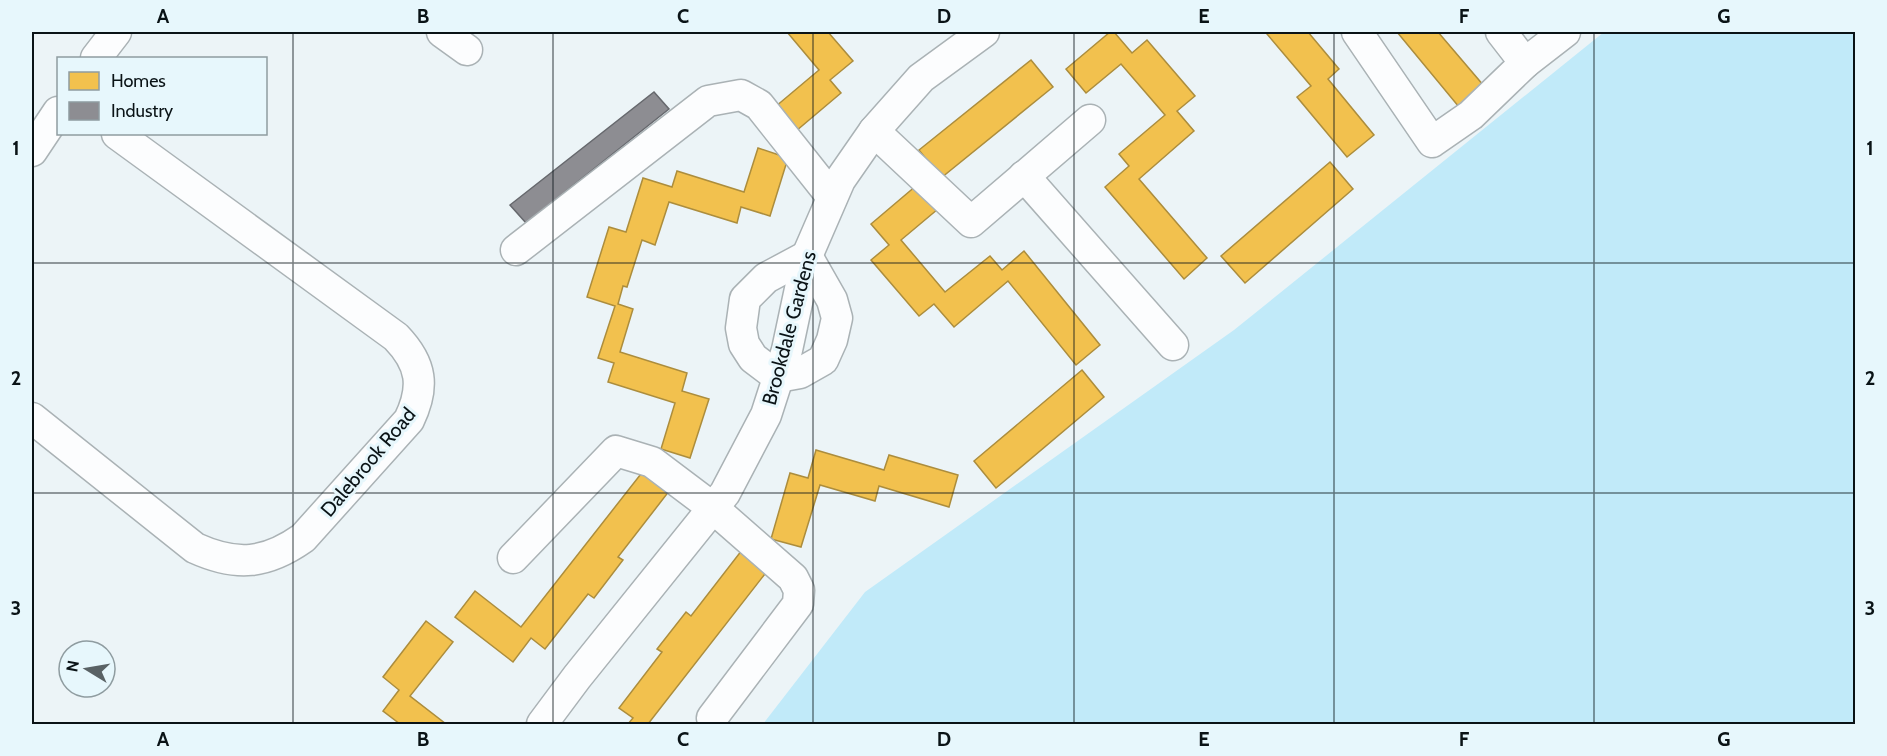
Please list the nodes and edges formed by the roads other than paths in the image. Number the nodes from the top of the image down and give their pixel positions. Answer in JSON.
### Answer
{"nodes":[{"id":1,"x":116,"y":32,"type":"edge"},
{"id":2,"x":442,"y":32,"type":"edge"},
{"id":3,"x":984,"y":32,"type":"edge"},
{"id":4,"x":1357,"y":32,"type":"edge"},
{"id":5,"x":1501,"y":32,"type":"edge"},
{"id":6,"x":1565,"y":32,"type":"edge"},
{"id":7,"x":466,"y":50,"type":"dead end"},
{"id":8,"x":97,"y":57,"type":"edge"},
{"id":9,"x":1526,"y":63,"type":"junction"},
{"id":10,"x":57,"y":114,"type":"edge"},
{"id":11,"x":1090,"y":120,"type":"dead end"},
{"id":12,"x":874,"y":132,"type":"junction"},
{"id":13,"x":118,"y":135,"type":"edge"},
{"id":14,"x":32,"y":152,"type":"edge"},
{"id":15,"x":1024,"y":176,"type":"junction"},
{"id":16,"x":832,"y":197,"type":"junction"},
{"id":17,"x":516,"y":250,"type":"dead end"},
{"id":18,"x":807,"y":256,"type":"junction"},
{"id":19,"x":1173,"y":345,"type":"dead end"},
{"id":20,"x":778,"y":377,"type":"junction"},
{"id":21,"x":32,"y":418,"type":"edge"},
{"id":22,"x":713,"y":508,"type":"junction"},
{"id":23,"x":513,"y":558,"type":"dead end"},
{"id":24,"x":712,"y":718,"type":"dead end"},
{"id":25,"x":542,"y":724,"type":"edge"}],
"edges":[{"from":1,"to":8,"type":"street"},
{"from":2,"to":7,"type":"street"},
{"from":3,"to":12,"type":"street","name":"Brookdale Gardens"},
{"from":4,"to":9,"type":"street"},
{"from":5,"to":9,"type":"street"},
{"from":6,"to":9,"type":"street"},
{"from":10,"to":14,"type":"street"},
{"from":11,"to":15,"type":"street"},
{"from":12,"to":15,"type":"street"},
{"from":12,"to":16,"type":"street","name":"Brookdale Gardens"},
{"from":13,"to":21,"type":"street","name":"Dalebrook Road"},
{"from":15,"to":19,"type":"street"},
{"from":16,"to":17,"type":"street"},
{"from":16,"to":18,"type":"street","name":"Brookdale Gardens"},
{"from":18,"to":20,"type":"street","name":"Brookdale Gardens"},
{"from":18,"to":20,"type":"street"},
{"from":18,"to":20,"type":"street"},
{"from":20,"to":22,"type":"street","name":"Brookdale Gardens"},
{"from":22,"to":23,"type":"street"},
{"from":22,"to":24,"type":"street"},
{"from":22,"to":25,"type":"street","name":"Brookdale Gardens"}]}
